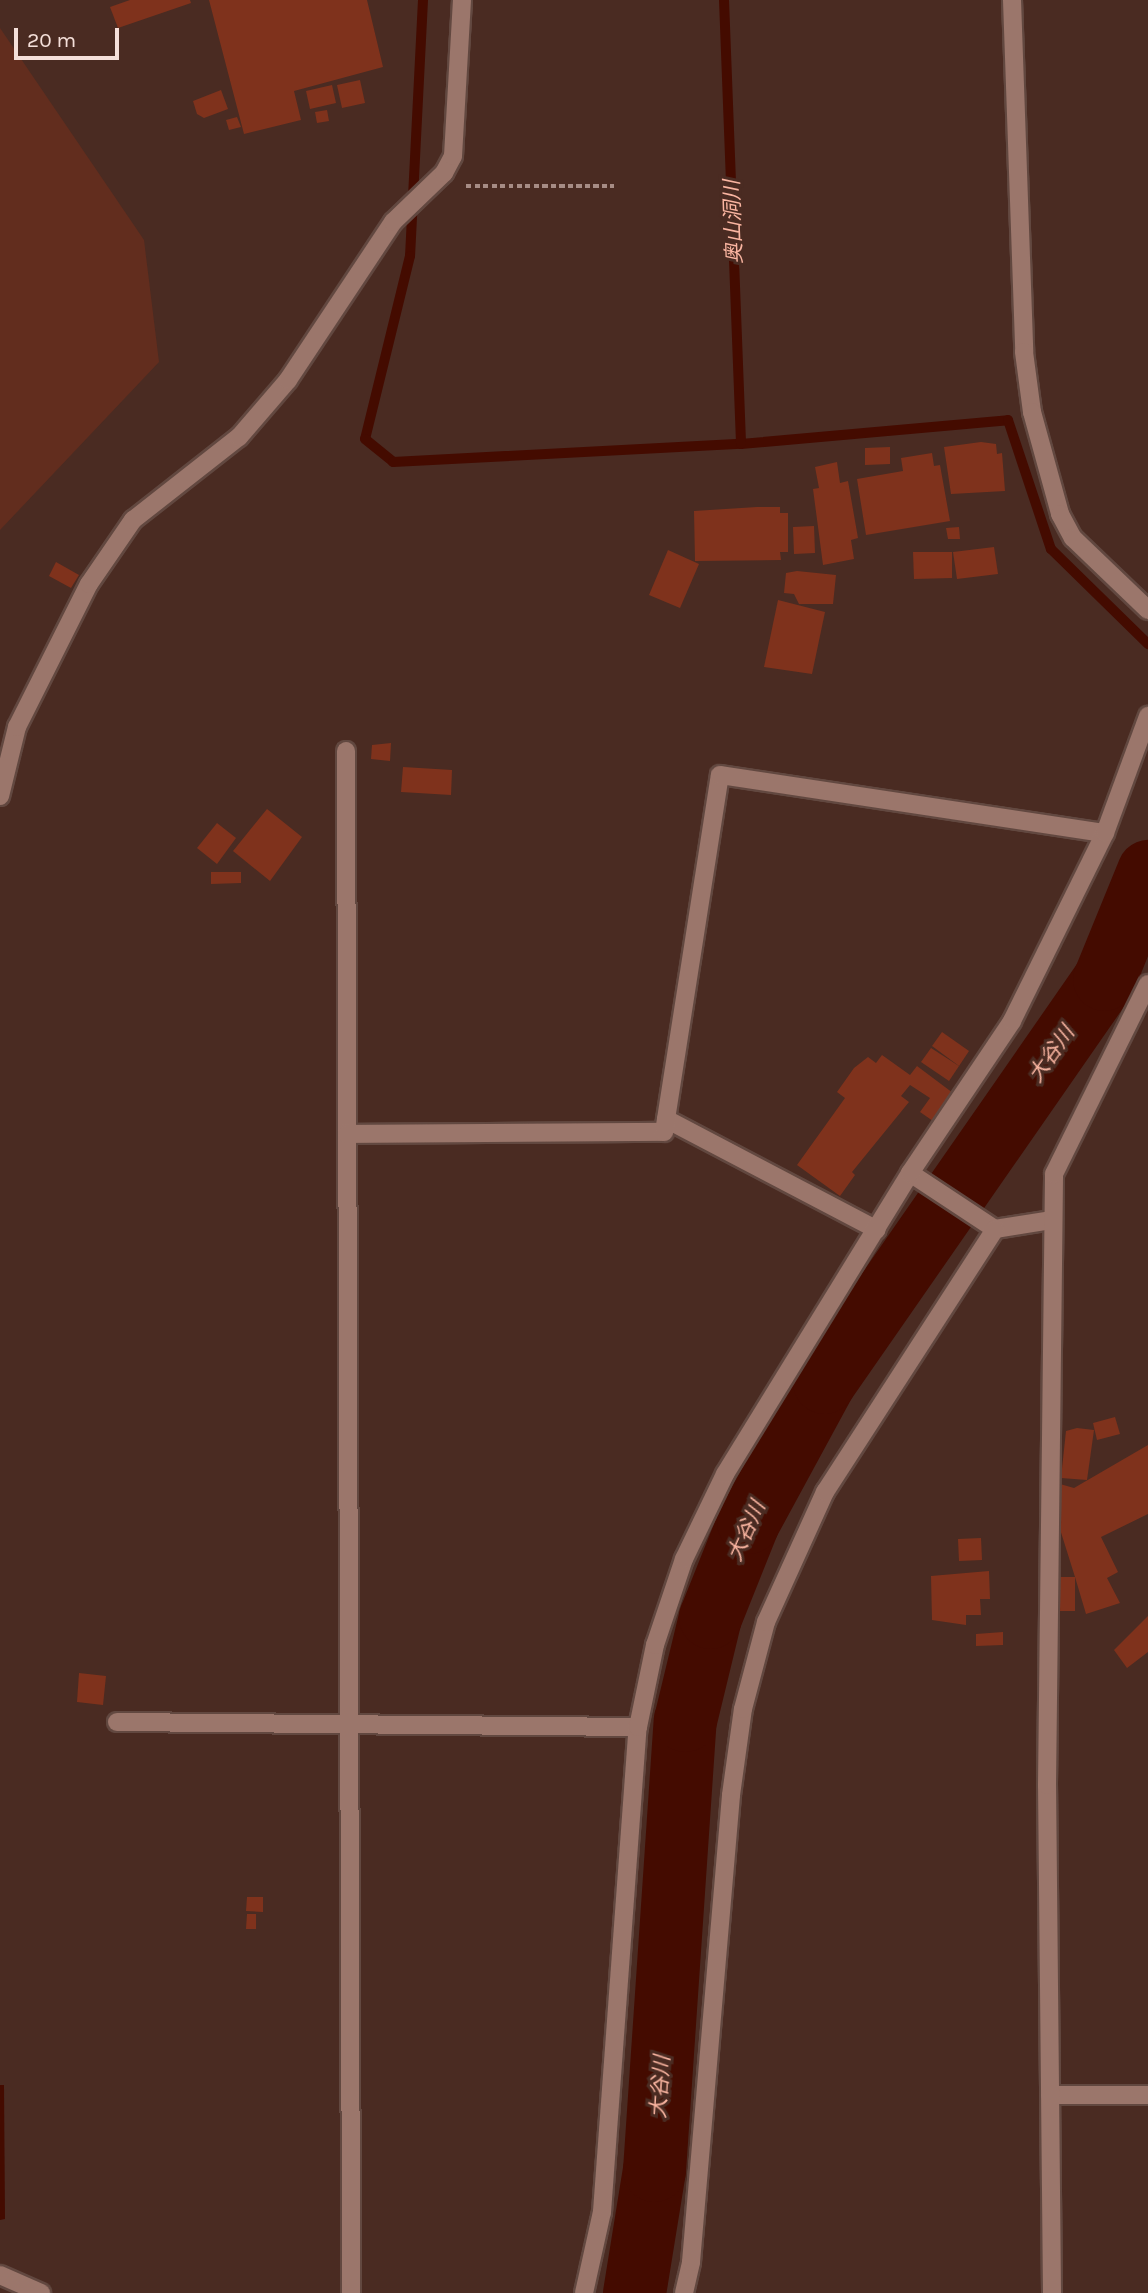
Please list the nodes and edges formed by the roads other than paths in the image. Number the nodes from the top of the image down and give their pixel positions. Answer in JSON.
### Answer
{"nodes":[{"id":1,"x":462,"y":0,"type":"edge"},
{"id":2,"x":1012,"y":0,"type":"edge"},
{"id":3,"x":1148,"y":610,"type":"edge"},
{"id":4,"x":1148,"y":716,"type":"edge"},
{"id":5,"x":346,"y":751,"type":"dead end"},
{"id":6,"x":0,"y":796,"type":"edge"},
{"id":7,"x":1105,"y":833,"type":"junction"},
{"id":8,"x":1148,"y":984,"type":"edge"},
{"id":9,"x":666,"y":1119,"type":"junction"},
{"id":10,"x":347,"y":1134,"type":"junction"},
{"id":11,"x":910,"y":1173,"type":"junction"},
{"id":12,"x":1052,"y":1220,"type":"junction"},
{"id":13,"x":995,"y":1228,"type":"junction"},
{"id":14,"x":877,"y":1230,"type":"junction"},
{"id":15,"x":117,"y":1723,"type":"dead end"},
{"id":16,"x":349,"y":1726,"type":"junction"},
{"id":17,"x":638,"y":1727,"type":"junction"},
{"id":18,"x":1050,"y":2095,"type":"junction"},
{"id":19,"x":1148,"y":2095,"type":"edge"},
{"id":20,"x":0,"y":2275,"type":"edge"},
{"id":21,"x":41,"y":2293,"type":"edge"},
{"id":22,"x":351,"y":2293,"type":"edge"},
{"id":23,"x":584,"y":2293,"type":"edge"},
{"id":24,"x":684,"y":2293,"type":"edge"},
{"id":25,"x":1052,"y":2293,"type":"edge"}],
"edges":[{"from":1,"to":6,"type":"street"},
{"from":2,"to":3,"type":"street"},
{"from":4,"to":7,"type":"street"},
{"from":5,"to":10,"type":"street"},
{"from":7,"to":9,"type":"street"},
{"from":7,"to":11,"type":"street"},
{"from":8,"to":12,"type":"street"},
{"from":9,"to":10,"type":"street"},
{"from":9,"to":14,"type":"street"},
{"from":10,"to":16,"type":"street"},
{"from":11,"to":13,"type":"street"},
{"from":11,"to":14,"type":"street"},
{"from":12,"to":13,"type":"street"},
{"from":12,"to":18,"type":"street"},
{"from":13,"to":24,"type":"street"},
{"from":14,"to":17,"type":"street"},
{"from":15,"to":16,"type":"street"},
{"from":16,"to":17,"type":"street"},
{"from":16,"to":22,"type":"street"},
{"from":17,"to":23,"type":"street"},
{"from":18,"to":19,"type":"street"},
{"from":18,"to":25,"type":"street"},
{"from":20,"to":21,"type":"street"}]}
